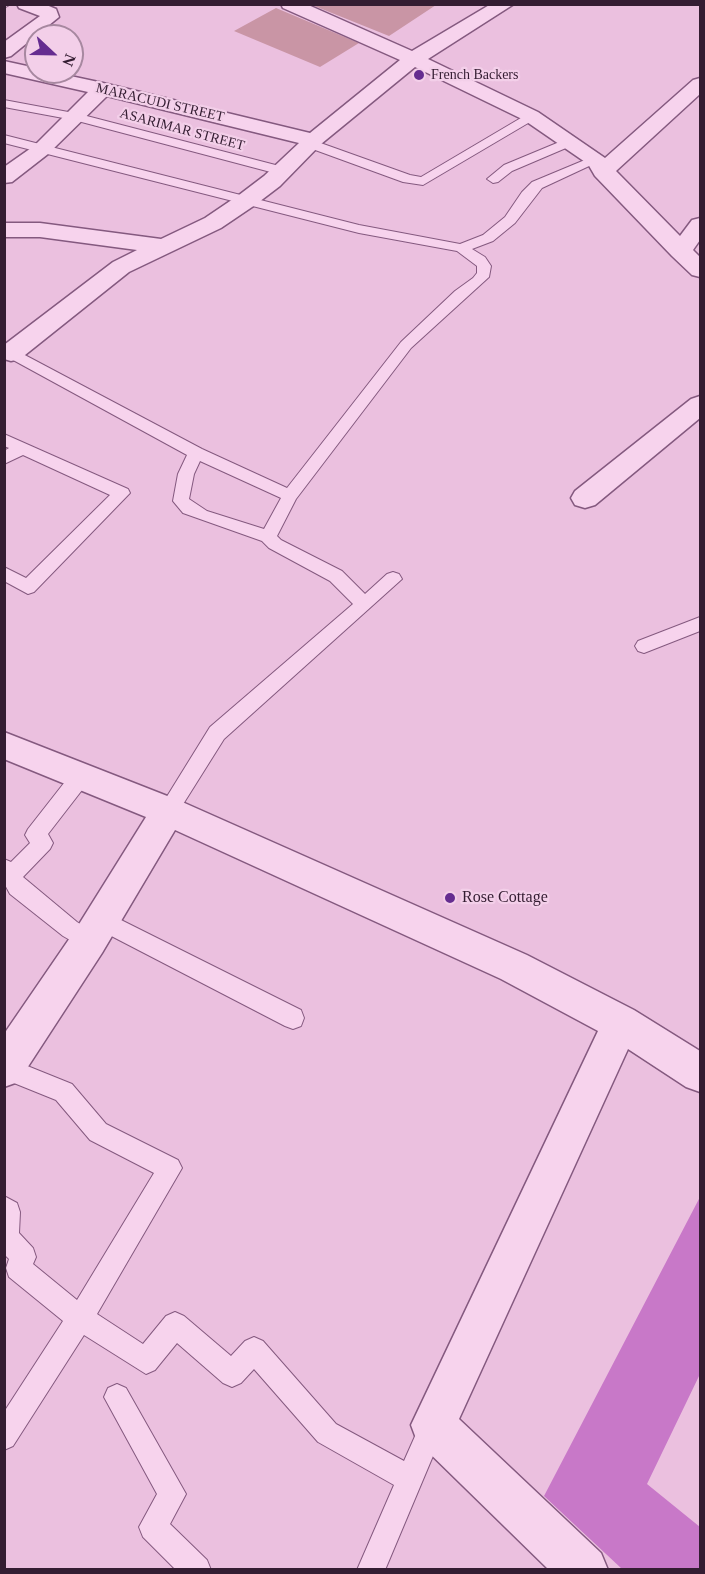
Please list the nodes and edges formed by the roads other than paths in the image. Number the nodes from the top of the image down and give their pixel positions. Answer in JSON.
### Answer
{"nodes":[{"id":1,"x":26,"y":4,"type":"edge"},
{"id":2,"x":290,"y":4,"type":"edge"},
{"id":3,"x":505,"y":4,"type":"edge"},
{"id":4,"x":4,"y":52,"type":"edge"},
{"id":5,"x":413,"y":59,"type":"junction"},
{"id":6,"x":4,"y":68,"type":"edge"},
{"id":7,"x":700,"y":84,"type":"edge"},
{"id":8,"x":103,"y":89,"type":"junction"},
{"id":9,"x":4,"y":103,"type":"edge"},
{"id":10,"x":531,"y":116,"type":"junction"},
{"id":11,"x":75,"y":117,"type":"junction"},
{"id":12,"x":4,"y":140,"type":"edge"},
{"id":13,"x":312,"y":142,"type":"junction"},
{"id":14,"x":569,"y":142,"type":"junction"},
{"id":15,"x":41,"y":150,"type":"junction"},
{"id":16,"x":600,"y":166,"type":"junction"},
{"id":17,"x":282,"y":171,"type":"junction"},
{"id":18,"x":4,"y":177,"type":"edge"},
{"id":19,"x":493,"y":179,"type":"dead end"},
{"id":20,"x":247,"y":200,"type":"junction"},
{"id":21,"x":700,"y":225,"type":"edge"},
{"id":22,"x":4,"y":230,"type":"edge"},
{"id":23,"x":164,"y":246,"type":"junction"},
{"id":24,"x":461,"y":248,"type":"junction"},
{"id":25,"x":680,"y":251,"type":"junction"},
{"id":26,"x":700,"y":270,"type":"edge"},
{"id":27,"x":7,"y":354,"type":"edge"},
{"id":28,"x":700,"y":405,"type":"edge"},
{"id":29,"x":4,"y":439,"type":"edge"},
{"id":30,"x":21,"y":448,"type":"junction"},
{"id":31,"x":196,"y":453,"type":"junction"},
{"id":32,"x":4,"y":459,"type":"edge"},
{"id":33,"x":290,"y":496,"type":"junction"},
{"id":34,"x":585,"y":498,"type":"dead end"},
{"id":35,"x":268,"y":537,"type":"junction"},
{"id":36,"x":4,"y":573,"type":"edge"},
{"id":37,"x":393,"y":579,"type":"dead end"},
{"id":38,"x":363,"y":603,"type":"junction"},
{"id":39,"x":700,"y":624,"type":"edge"},
{"id":40,"x":644,"y":646,"type":"dead end"},
{"id":41,"x":4,"y":745,"type":"edge"},
{"id":42,"x":82,"y":775,"type":"junction"},
{"id":43,"x":168,"y":811,"type":"junction"},
{"id":44,"x":7,"y":872,"type":"edge"},
{"id":45,"x":95,"y":930,"type":"junction"},
{"id":46,"x":293,"y":1018,"type":"dead end"},
{"id":47,"x":621,"y":1023,"type":"junction"},
{"id":48,"x":4,"y":1068,"type":"edge"},
{"id":49,"x":700,"y":1073,"type":"edge"},
{"id":50,"x":4,"y":1208,"type":"edge"},
{"id":51,"x":80,"y":1318,"type":"junction"},
{"id":52,"x":117,"y":1397,"type":"dead end"},
{"id":53,"x":433,"y":1425,"type":"junction"},
{"id":54,"x":4,"y":1437,"type":"edge"},
{"id":55,"x":410,"y":1479,"type":"junction"},
{"id":56,"x":197,"y":1569,"type":"edge"},
{"id":57,"x":371,"y":1569,"type":"edge"},
{"id":58,"x":585,"y":1569,"type":"edge"}],
"edges":[{"from":1,"to":4,"type":"street"},
{"from":2,"to":5,"type":"street"},
{"from":3,"to":5,"type":"street"},
{"from":5,"to":10,"type":"street"},
{"from":5,"to":13,"type":"street"},
{"from":6,"to":8,"type":"street","name":"MARACUDI STREET"},
{"from":7,"to":16,"type":"street"},
{"from":8,"to":11,"type":"street"},
{"from":8,"to":13,"type":"street","name":"MARACUDI STREET"},
{"from":9,"to":11,"type":"lane","name":"ASARIMAR STREET"},
{"from":10,"to":13,"type":"lane"},
{"from":10,"to":14,"type":"street"},
{"from":11,"to":15,"type":"street"},
{"from":11,"to":17,"type":"lane","name":"ASARIMAR STREET"},
{"from":12,"to":15,"type":"lane"},
{"from":13,"to":17,"type":"street"},
{"from":14,"to":16,"type":"street"},
{"from":14,"to":19,"type":"lane"},
{"from":15,"to":18,"type":"street"},
{"from":15,"to":20,"type":"lane"},
{"from":16,"to":24,"type":"lane"},
{"from":16,"to":25,"type":"street"},
{"from":17,"to":20,"type":"street"},
{"from":20,"to":23,"type":"street"},
{"from":20,"to":24,"type":"lane"},
{"from":21,"to":25,"type":"street"},
{"from":22,"to":23,"type":"street"},
{"from":23,"to":27,"type":"street"},
{"from":24,"to":33,"type":"lane"},
{"from":25,"to":26,"type":"street"},
{"from":27,"to":31,"type":"lane"},
{"from":28,"to":34,"type":"street"},
{"from":29,"to":30,"type":"lane"},
{"from":30,"to":32,"type":"lane"},
{"from":30,"to":36,"type":"lane"},
{"from":31,"to":33,"type":"lane"},
{"from":31,"to":35,"type":"lane"},
{"from":33,"to":35,"type":"lane"},
{"from":35,"to":38,"type":"lane"},
{"from":37,"to":38,"type":"lane"},
{"from":38,"to":43,"type":"lane"},
{"from":39,"to":40,"type":"lane"},
{"from":41,"to":42,"type":"street"},
{"from":42,"to":43,"type":"street"},
{"from":42,"to":44,"type":"lane"},
{"from":43,"to":45,"type":"street"},
{"from":43,"to":47,"type":"street"},
{"from":44,"to":45,"type":"lane"},
{"from":45,"to":46,"type":"lane"},
{"from":45,"to":48,"type":"street"},
{"from":47,"to":49,"type":"street"},
{"from":47,"to":53,"type":"street"},
{"from":48,"to":51,"type":"lane"},
{"from":50,"to":51,"type":"lane"},
{"from":51,"to":54,"type":"lane"},
{"from":51,"to":55,"type":"lane"},
{"from":52,"to":56,"type":"lane"},
{"from":53,"to":55,"type":"lane"},
{"from":53,"to":58,"type":"street"},
{"from":55,"to":57,"type":"lane"}]}
